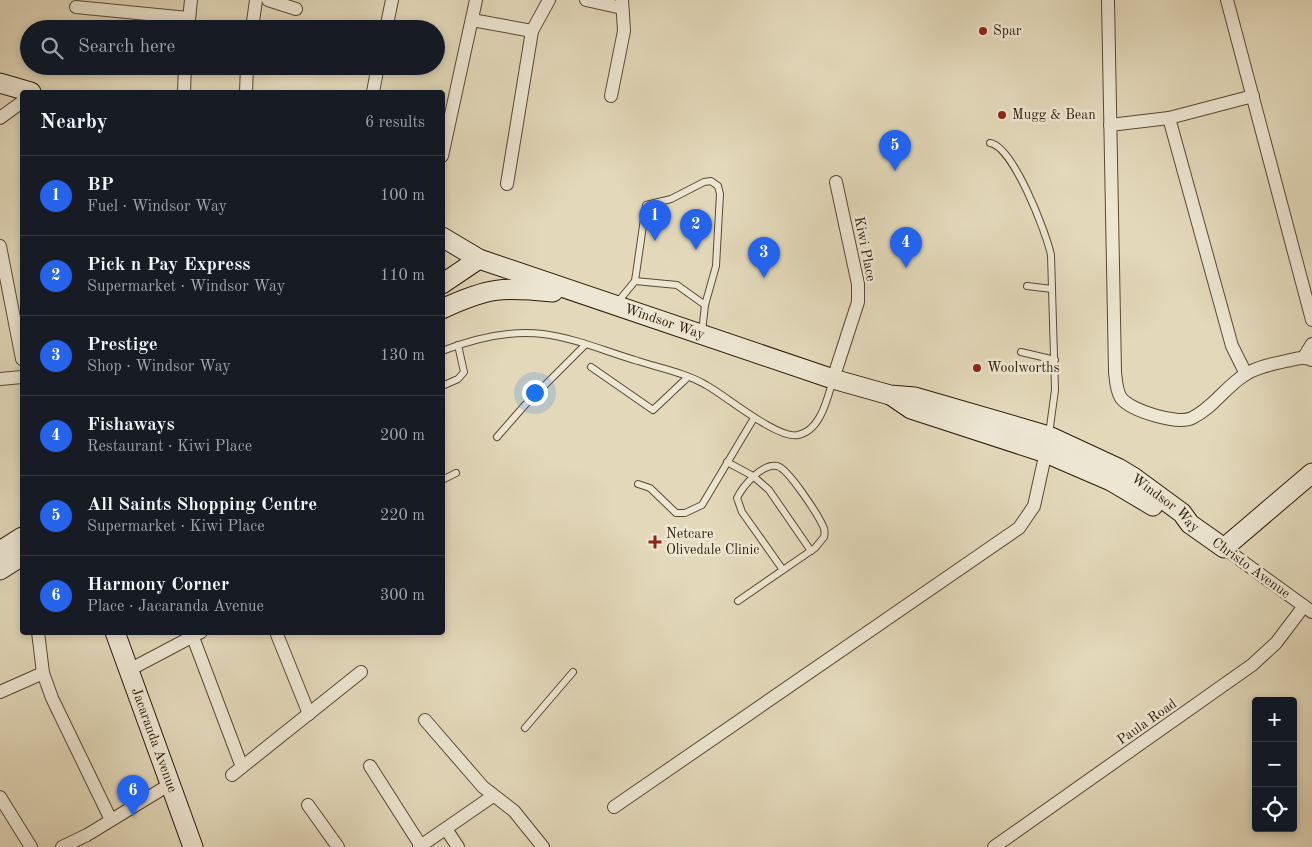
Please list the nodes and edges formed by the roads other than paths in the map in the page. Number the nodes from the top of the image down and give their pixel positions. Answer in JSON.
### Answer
{"nodes":[{"id":1,"x":191,"y":0,"type":"edge"},
{"id":2,"x":256,"y":0,"type":"edge"},
{"id":3,"x":268,"y":0,"type":"edge"},
{"id":4,"x":392,"y":0,"type":"edge"},
{"id":5,"x":476,"y":0,"type":"edge"},
{"id":6,"x":549,"y":0,"type":"edge"},
{"id":7,"x":586,"y":0,"type":"edge"},
{"id":8,"x":1108,"y":0,"type":"edge"},
{"id":9,"x":1227,"y":0,"type":"edge"},
{"id":10,"x":622,"y":4,"type":"edge"},
{"id":11,"x":76,"y":7,"type":"dead end"},
{"id":12,"x":296,"y":9,"type":"dead end"},
{"id":13,"x":167,"y":20,"type":"edge"},
{"id":14,"x":188,"y":20,"type":"edge"},
{"id":15,"x":253,"y":20,"type":"edge"},
{"id":16,"x":388,"y":20,"type":"edge"},
{"id":17,"x":472,"y":20,"type":"junction"},
{"id":18,"x":532,"y":31,"type":"junction"},
{"id":19,"x":185,"y":75,"type":"edge"},
{"id":20,"x":247,"y":75,"type":"edge"},
{"id":21,"x":376,"y":75,"type":"edge"},
{"id":22,"x":0,"y":83,"type":"edge"},
{"id":23,"x":23,"y":90,"type":"edge"},
{"id":24,"x":184,"y":90,"type":"edge"},
{"id":25,"x":246,"y":90,"type":"edge"},
{"id":26,"x":373,"y":90,"type":"edge"},
{"id":27,"x":0,"y":93,"type":"edge"},
{"id":28,"x":611,"y":96,"type":"dead end"},
{"id":29,"x":1253,"y":96,"type":"junction"},
{"id":30,"x":20,"y":100,"type":"edge"},
{"id":31,"x":20,"y":103,"type":"edge"},
{"id":32,"x":0,"y":118,"type":"edge"},
{"id":33,"x":1169,"y":118,"type":"junction"},
{"id":34,"x":1110,"y":125,"type":"junction"},
{"id":35,"x":445,"y":142,"type":"edge"},
{"id":36,"x":990,"y":143,"type":"dead end"},
{"id":37,"x":836,"y":182,"type":"dead end"},
{"id":38,"x":507,"y":184,"type":"dead end"},
{"id":39,"x":445,"y":239,"type":"edge"},
{"id":40,"x":0,"y":246,"type":"edge"},
{"id":41,"x":479,"y":259,"type":"junction"},
{"id":42,"x":634,"y":281,"type":"junction"},
{"id":43,"x":445,"y":282,"type":"edge"},
{"id":44,"x":1027,"y":286,"type":"dead end"},
{"id":45,"x":1052,"y":289,"type":"junction"},
{"id":46,"x":584,"y":295,"type":"junction"},
{"id":47,"x":705,"y":305,"type":"junction"},
{"id":48,"x":614,"y":306,"type":"junction"},
{"id":49,"x":445,"y":308,"type":"edge"},
{"id":50,"x":1312,"y":320,"type":"edge"},
{"id":51,"x":702,"y":334,"type":"junction"},
{"id":52,"x":1312,"y":344,"type":"edge"},
{"id":53,"x":458,"y":345,"type":"junction"},
{"id":54,"x":585,"y":345,"type":"junction"},
{"id":55,"x":20,"y":349,"type":"edge"},
{"id":56,"x":445,"y":350,"type":"edge"},
{"id":57,"x":1020,"y":352,"type":"dead end"},
{"id":58,"x":1308,"y":358,"type":"edge"},
{"id":59,"x":1055,"y":360,"type":"junction"},
{"id":60,"x":591,"y":367,"type":"dead end"},
{"id":61,"x":1246,"y":374,"type":"junction"},
{"id":62,"x":20,"y":377,"type":"edge"},
{"id":63,"x":688,"y":377,"type":"junction"},
{"id":64,"x":0,"y":379,"type":"edge"},
{"id":65,"x":833,"y":379,"type":"junction"},
{"id":66,"x":445,"y":385,"type":"edge"},
{"id":67,"x":754,"y":418,"type":"junction"},
{"id":68,"x":497,"y":437,"type":"dead end"},
{"id":69,"x":1048,"y":444,"type":"junction"},
{"id":70,"x":727,"y":462,"type":"junction"},
{"id":71,"x":456,"y":473,"type":"dead end"},
{"id":72,"x":1312,"y":473,"type":"edge"},
{"id":73,"x":753,"y":476,"type":"junction"},
{"id":74,"x":445,"y":477,"type":"edge"},
{"id":75,"x":638,"y":484,"type":"dead end"},
{"id":76,"x":1190,"y":524,"type":"joint"},
{"id":77,"x":20,"y":541,"type":"edge"},
{"id":78,"x":1224,"y":548,"type":"junction"},
{"id":79,"x":811,"y":551,"type":"junction"},
{"id":80,"x":12,"y":559,"type":"edge"},
{"id":81,"x":783,"y":570,"type":"junction"},
{"id":82,"x":738,"y":601,"type":"dead end"},
{"id":83,"x":1308,"y":609,"type":"edge"},
{"id":84,"x":38,"y":635,"type":"edge"},
{"id":85,"x":116,"y":635,"type":"edge"},
{"id":86,"x":193,"y":635,"type":"edge"},
{"id":87,"x":195,"y":635,"type":"edge"},
{"id":88,"x":277,"y":635,"type":"edge"},
{"id":89,"x":128,"y":670,"type":"junction"},
{"id":90,"x":361,"y":672,"type":"dead end"},
{"id":91,"x":573,"y":672,"type":"dead end"},
{"id":92,"x":43,"y":673,"type":"junction"},
{"id":93,"x":0,"y":692,"type":"edge"},
{"id":94,"x":309,"y":714,"type":"junction"},
{"id":95,"x":425,"y":720,"type":"dead end"},
{"id":96,"x":525,"y":728,"type":"dead end"},
{"id":97,"x":370,"y":766,"type":"dead end"},
{"id":98,"x":172,"y":784,"type":"junction"},
{"id":99,"x":493,"y":796,"type":"junction"},
{"id":100,"x":0,"y":797,"type":"edge"},
{"id":101,"x":308,"y":805,"type":"dead end"},
{"id":102,"x":614,"y":807,"type":"dead end"},
{"id":103,"x":111,"y":820,"type":"junction"},
{"id":104,"x":446,"y":829,"type":"junction"},
{"id":105,"x":420,"y":846,"type":"edge"},
{"id":106,"x":32,"y":847,"type":"edge"},
{"id":107,"x":62,"y":847,"type":"edge"},
{"id":108,"x":193,"y":847,"type":"edge"},
{"id":109,"x":338,"y":847,"type":"edge"},
{"id":110,"x":458,"y":847,"type":"edge"},
{"id":111,"x":543,"y":847,"type":"edge"},
{"id":112,"x":994,"y":847,"type":"edge"}],
"edges":[{"from":1,"to":14,"type":"street"},
{"from":2,"to":15,"type":"street"},
{"from":3,"to":12,"type":"street"},
{"from":4,"to":16,"type":"street"},
{"from":5,"to":17,"type":"street"},
{"from":6,"to":18,"type":"street"},
{"from":7,"to":10,"type":"street"},
{"from":8,"to":34,"type":"street"},
{"from":9,"to":29,"type":"street"},
{"from":10,"to":28,"type":"street"},
{"from":11,"to":13,"type":"street"},
{"from":17,"to":18,"type":"street"},
{"from":17,"to":35,"type":"street"},
{"from":18,"to":38,"type":"street"},
{"from":19,"to":24,"type":"street"},
{"from":20,"to":25,"type":"street"},
{"from":21,"to":26,"type":"street"},
{"from":22,"to":23,"type":"street"},
{"from":27,"to":30,"type":"street"},
{"from":29,"to":33,"type":"street"},
{"from":29,"to":50,"type":"street"},
{"from":31,"to":32,"type":"street"},
{"from":33,"to":34,"type":"street"},
{"from":33,"to":61,"type":"street"},
{"from":34,"to":61,"type":"street"},
{"from":36,"to":45,"type":"lane"},
{"from":37,"to":65,"type":"street","name":"Kiwi Place"},
{"from":39,"to":41,"type":"street","name":"Windsor Way"},
{"from":40,"to":55,"type":"street"},
{"from":41,"to":43,"type":"street"},
{"from":41,"to":46,"type":"street","name":"Windsor Way"},
{"from":42,"to":47,"type":"lane"},
{"from":42,"to":47,"type":"lane"},
{"from":42,"to":48,"type":"lane"},
{"from":44,"to":45,"type":"lane"},
{"from":45,"to":59,"type":"lane"},
{"from":46,"to":48,"type":"street","name":"Windsor Way"},
{"from":46,"to":49,"type":"street"},
{"from":47,"to":51,"type":"lane"},
{"from":48,"to":51,"type":"street","name":"Windsor Way"},
{"from":51,"to":65,"type":"street","name":"Windsor Way"},
{"from":52,"to":58,"type":"street"},
{"from":53,"to":54,"type":"lane"},
{"from":53,"to":56,"type":"lane"},
{"from":53,"to":66,"type":"lane"},
{"from":54,"to":63,"type":"lane"},
{"from":54,"to":68,"type":"lane"},
{"from":57,"to":59,"type":"lane"},
{"from":58,"to":61,"type":"street"},
{"from":59,"to":69,"type":"lane"},
{"from":60,"to":63,"type":"lane"},
{"from":62,"to":64,"type":"street"},
{"from":63,"to":67,"type":"lane"},
{"from":65,"to":67,"type":"lane"},
{"from":65,"to":69,"type":"street","name":"Windsor Way"},
{"from":67,"to":70,"type":"lane"},
{"from":69,"to":76,"type":"street","name":"Windsor Way"},
{"from":69,"to":102,"type":"street"},
{"from":70,"to":73,"type":"lane"},
{"from":70,"to":75,"type":"lane"},
{"from":71,"to":74,"type":"lane"},
{"from":72,"to":78,"type":"street"},
{"from":73,"to":79,"type":"lane"},
{"from":73,"to":79,"type":"lane"},
{"from":73,"to":81,"type":"lane"},
{"from":76,"to":78,"type":"street","name":"Christo Avenue"},
{"from":77,"to":80,"type":"street"},
{"from":78,"to":83,"type":"street","name":"Christo Avenue"},
{"from":79,"to":81,"type":"lane"},
{"from":81,"to":82,"type":"lane"},
{"from":83,"to":112,"type":"street","name":"Paula Road"},
{"from":84,"to":92,"type":"street"},
{"from":85,"to":89,"type":"street","name":"Jacaranda Avenue"},
{"from":86,"to":89,"type":"street"},
{"from":87,"to":94,"type":"street"},
{"from":88,"to":94,"type":"street"},
{"from":89,"to":98,"type":"street","name":"Jacaranda Avenue"},
{"from":90,"to":94,"type":"street"},
{"from":91,"to":96,"type":"lane"},
{"from":92,"to":93,"type":"street"},
{"from":92,"to":103,"type":"street"},
{"from":95,"to":99,"type":"street"},
{"from":97,"to":105,"type":"street"},
{"from":98,"to":103,"type":"street"},
{"from":98,"to":108,"type":"street","name":"Jacaranda Avenue"},
{"from":99,"to":104,"type":"street"},
{"from":99,"to":111,"type":"street"},
{"from":100,"to":106,"type":"street"},
{"from":101,"to":109,"type":"street"},
{"from":103,"to":107,"type":"street"},
{"from":104,"to":105,"type":"street"},
{"from":104,"to":110,"type":"street"}]}
